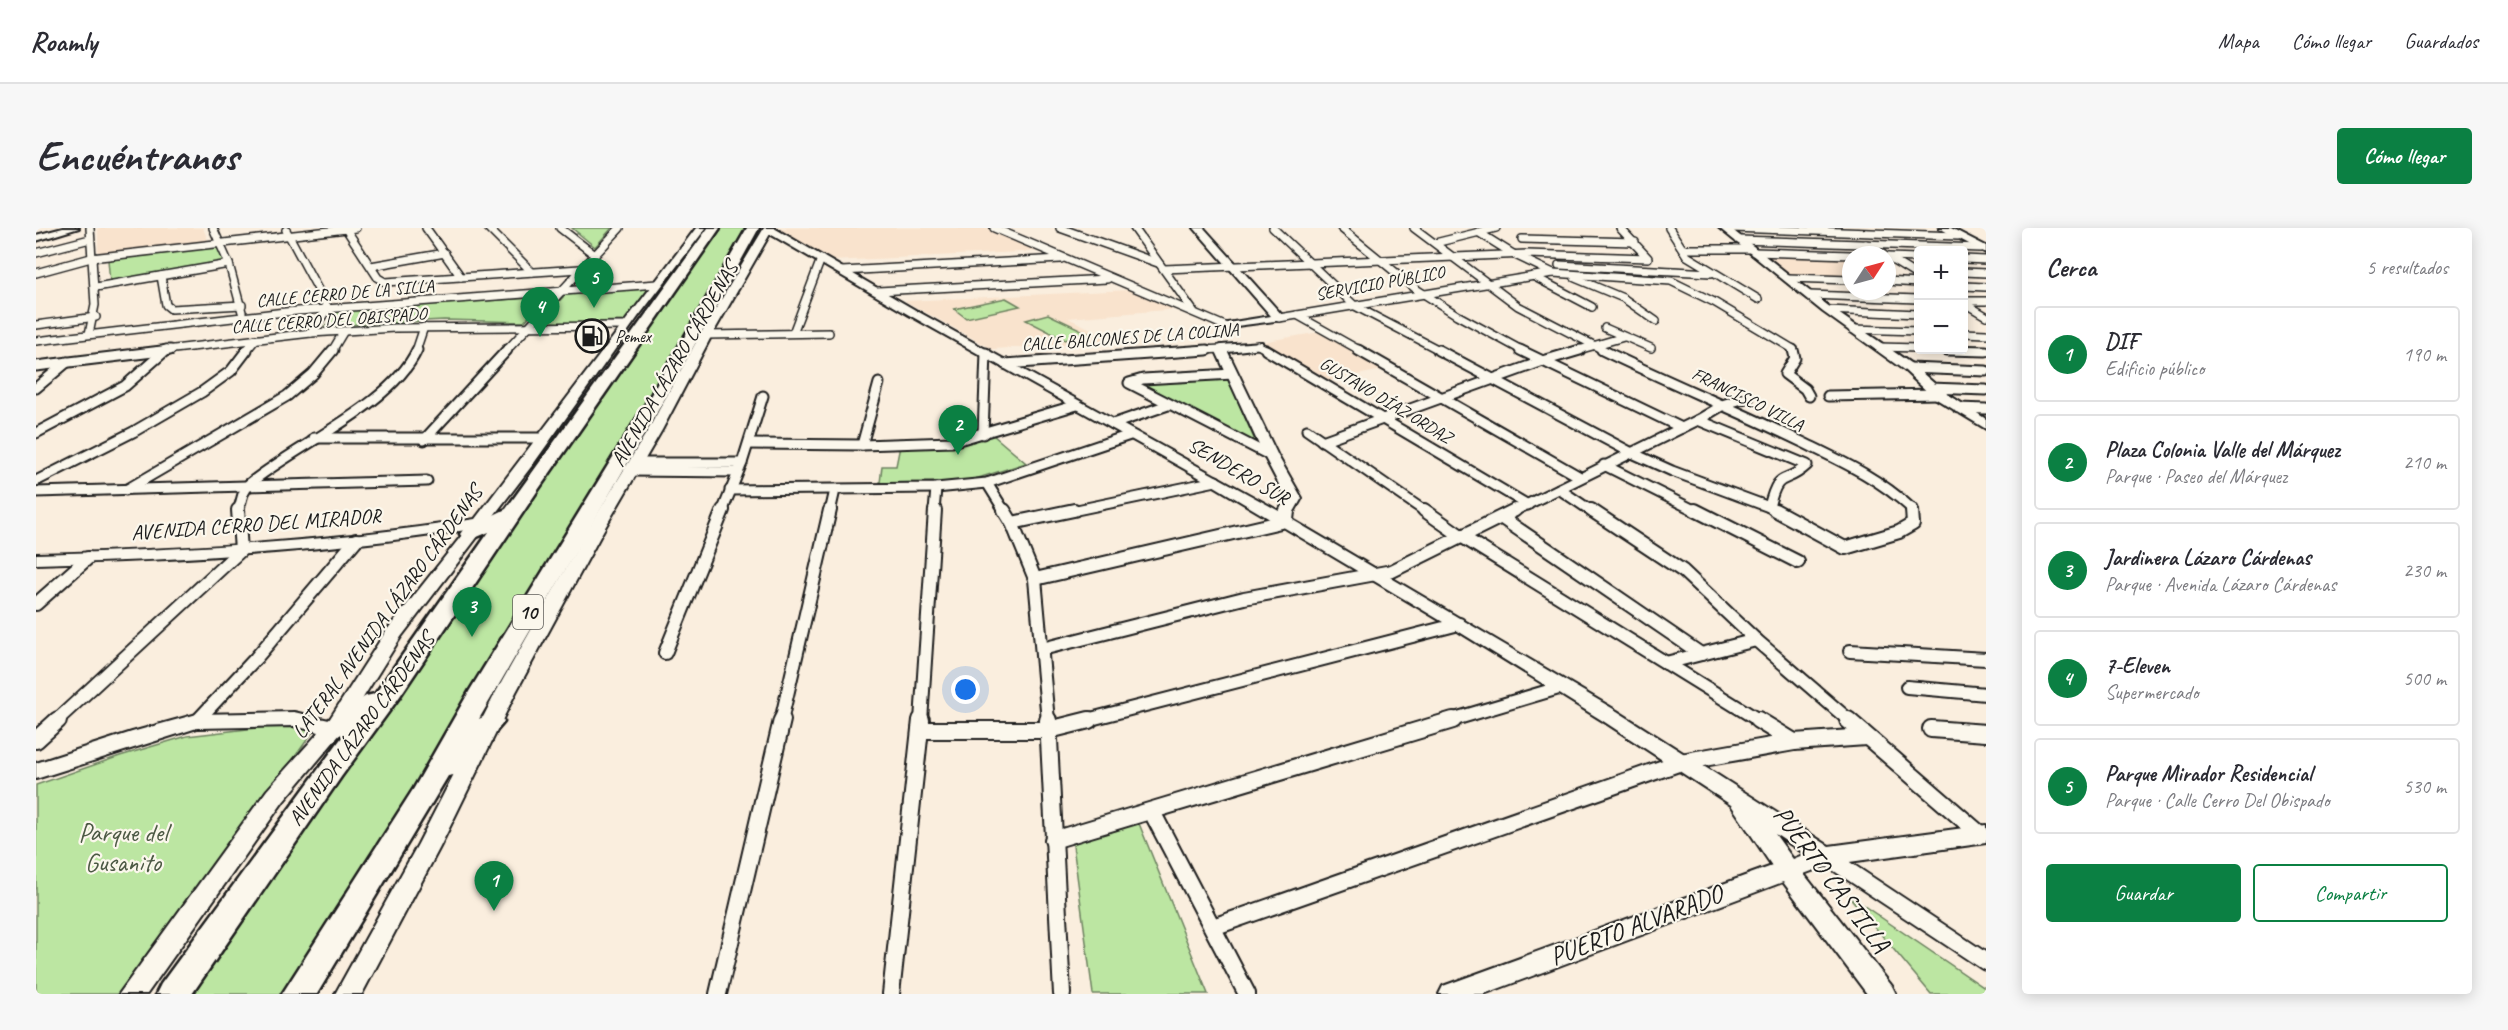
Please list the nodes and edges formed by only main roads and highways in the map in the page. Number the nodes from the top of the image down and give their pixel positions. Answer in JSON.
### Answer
{"nodes":[{"id":1,"x":762,"y":233,"type":"edge"},
{"id":2,"x":703,"y":234,"type":"edge"},
{"id":3,"x":687,"y":372,"type":"road end"},
{"id":4,"x":656,"y":400,"type":"junction"},
{"id":5,"x":631,"y":460,"type":"junction"},
{"id":6,"x":620,"y":488,"type":"road end"},
{"id":7,"x":514,"y":513,"type":"junction"},
{"id":8,"x":474,"y":529,"type":"road end"},
{"id":9,"x":389,"y":693,"type":"junction"},
{"id":10,"x":490,"y":723,"type":"road end"},
{"id":11,"x":334,"y":728,"type":"road end"},
{"id":12,"x":424,"y":795,"type":"junction"},
{"id":13,"x":173,"y":994,"type":"edge"},
{"id":14,"x":299,"y":994,"type":"edge"}],
"edges":[{"from":1,"to":4,"type":"highway","name":"AVENIDA LÁZARO CÁRDENAS","number":"10"},
{"from":2,"to":7,"type":"highway","name":"AVENIDA LÁZARO CÁRDENAS"},
{"from":3,"to":4,"type":"highway"},
{"from":4,"to":5,"type":"highway","name":"AVENIDA LÁZARO CÁRDENAS","number":"10"},
{"from":5,"to":6,"type":"highway"},
{"from":5,"to":12,"type":"highway","name":"AVENIDA LÁZARO CÁRDENAS","number":"10"},
{"from":7,"to":8,"type":"highway"},
{"from":7,"to":9,"type":"highway","name":"AVENIDA LÁZARO CÁRDENAS"},
{"from":9,"to":11,"type":"highway"},
{"from":9,"to":13,"type":"highway","name":"AVENIDA LÁZARO CÁRDENAS"},
{"from":10,"to":12,"type":"highway"},
{"from":12,"to":14,"type":"highway","name":"AVENIDA LÁZARO CÁRDENAS","number":"10"}]}
